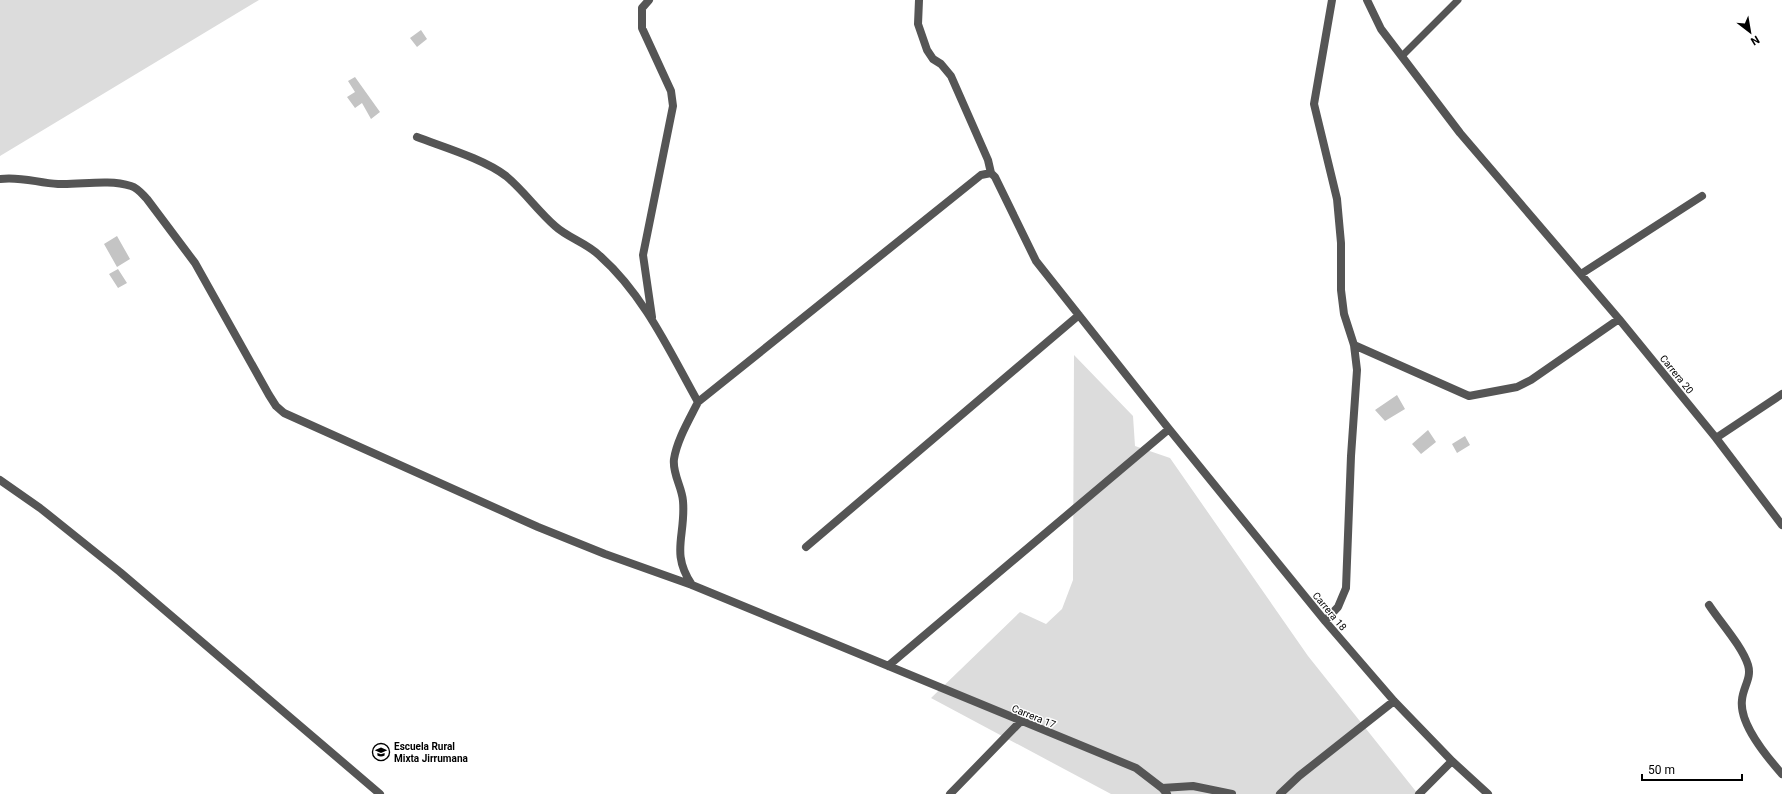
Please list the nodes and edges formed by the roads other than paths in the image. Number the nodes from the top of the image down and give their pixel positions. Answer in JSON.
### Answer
{"nodes":[{"id":1,"x":648,"y":0,"type":"edge"},
{"id":2,"x":919,"y":0,"type":"edge"},
{"id":3,"x":1332,"y":0,"type":"edge"},
{"id":4,"x":1367,"y":0,"type":"edge"},
{"id":5,"x":1458,"y":0,"type":"edge"},
{"id":6,"x":1402,"y":56,"type":"junction"},
{"id":7,"x":417,"y":137,"type":"dead end"},
{"id":8,"x":990,"y":173,"type":"junction"},
{"id":9,"x":0,"y":179,"type":"edge"},
{"id":10,"x":1702,"y":196,"type":"dead end"},
{"id":11,"x":1581,"y":274,"type":"junction"},
{"id":12,"x":1079,"y":315,"type":"junction"},
{"id":13,"x":652,"y":318,"type":"junction"},
{"id":14,"x":1619,"y":319,"type":"junction"},
{"id":15,"x":1354,"y":345,"type":"junction"},
{"id":16,"x":1782,"y":394,"type":"edge"},
{"id":17,"x":698,"y":402,"type":"junction"},
{"id":18,"x":1169,"y":429,"type":"junction"},
{"id":19,"x":1716,"y":438,"type":"junction"},
{"id":20,"x":0,"y":480,"type":"edge"},
{"id":21,"x":1782,"y":525,"type":"edge"},
{"id":22,"x":806,"y":547,"type":"dead end"},
{"id":23,"x":692,"y":585,"type":"junction"},
{"id":24,"x":1709,"y":605,"type":"dead end"},
{"id":25,"x":1325,"y":621,"type":"junction"},
{"id":26,"x":888,"y":666,"type":"junction"},
{"id":27,"x":1394,"y":701,"type":"junction"},
{"id":28,"x":1021,"y":722,"type":"junction"},
{"id":29,"x":1452,"y":761,"type":"junction"},
{"id":30,"x":1782,"y":774,"type":"edge"},
{"id":31,"x":1165,"y":791,"type":"edge"},
{"id":32,"x":380,"y":794,"type":"edge"},
{"id":33,"x":950,"y":794,"type":"edge"},
{"id":34,"x":1232,"y":794,"type":"edge"},
{"id":35,"x":1280,"y":794,"type":"edge"},
{"id":36,"x":1419,"y":794,"type":"edge"},
{"id":37,"x":1488,"y":794,"type":"edge"}],
"edges":[{"from":1,"to":13,"type":"street"},
{"from":2,"to":8,"type":"street"},
{"from":3,"to":15,"type":"street"},
{"from":4,"to":6,"type":"street","name":"Carrera 20"},
{"from":5,"to":6,"type":"lane"},
{"from":6,"to":11,"type":"street","name":"Carrera 20"},
{"from":7,"to":13,"type":"street"},
{"from":8,"to":12,"type":"street","name":"Carrera 18"},
{"from":8,"to":17,"type":"street"},
{"from":9,"to":23,"type":"street","name":"Carrera 17"},
{"from":10,"to":11,"type":"street"},
{"from":11,"to":14,"type":"street","name":"Carrera 20"},
{"from":12,"to":18,"type":"street","name":"Carrera 18"},
{"from":12,"to":22,"type":"street"},
{"from":13,"to":17,"type":"street"},
{"from":14,"to":15,"type":"street"},
{"from":14,"to":19,"type":"street","name":"Carrera 20"},
{"from":15,"to":25,"type":"street"},
{"from":16,"to":19,"type":"street"},
{"from":17,"to":23,"type":"street"},
{"from":18,"to":25,"type":"street","name":"Carrera 18"},
{"from":18,"to":26,"type":"street"},
{"from":19,"to":21,"type":"street","name":"Carrera 20"},
{"from":20,"to":32,"type":"street"},
{"from":23,"to":26,"type":"street","name":"Carrera 17"},
{"from":24,"to":30,"type":"street"},
{"from":25,"to":27,"type":"street","name":"Carrera 18"},
{"from":26,"to":28,"type":"street","name":"Carrera 17"},
{"from":27,"to":29,"type":"street","name":"Carrera 18"},
{"from":27,"to":35,"type":"street"},
{"from":28,"to":31,"type":"street","name":"Carrera 17"},
{"from":28,"to":33,"type":"street"},
{"from":29,"to":36,"type":"street"},
{"from":29,"to":37,"type":"street","name":"Carrera 18"},
{"from":31,"to":34,"type":"street"}]}
